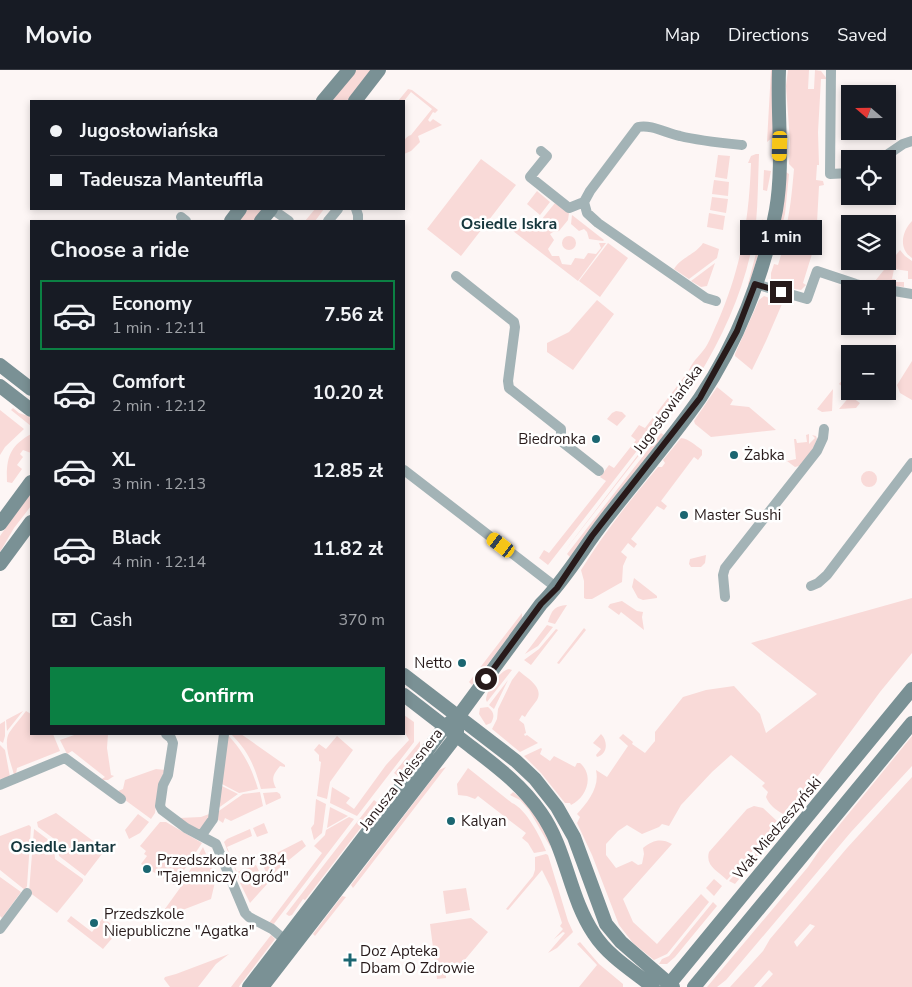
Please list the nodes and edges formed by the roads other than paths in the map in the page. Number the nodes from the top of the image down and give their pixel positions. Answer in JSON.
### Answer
{"nodes":[{"id":1,"x":349,"y":70,"type":"edge"},
{"id":2,"x":379,"y":70,"type":"edge"},
{"id":3,"x":779,"y":70,"type":"edge"},
{"id":4,"x":831,"y":70,"type":"edge"},
{"id":5,"x":324,"y":100,"type":"edge"},
{"id":6,"x":356,"y":100,"type":"edge"},
{"id":7,"x":912,"y":141,"type":"edge"},
{"id":8,"x":742,"y":145,"type":"dead end"},
{"id":9,"x":894,"y":150,"type":"edge"},
{"id":10,"x":542,"y":151,"type":"dead end"},
{"id":11,"x":841,"y":173,"type":"edge"},
{"id":12,"x":584,"y":202,"type":"junction"},
{"id":13,"x":270,"y":210,"type":"edge"},
{"id":14,"x":272,"y":210,"type":"edge"},
{"id":15,"x":337,"y":210,"type":"edge"},
{"id":16,"x":262,"y":220,"type":"edge"},
{"id":17,"x":288,"y":220,"type":"edge"},
{"id":18,"x":329,"y":220,"type":"edge"},
{"id":19,"x":456,"y":276,"type":"dead end"},
{"id":20,"x":844,"y":280,"type":"edge"},
{"id":21,"x":755,"y":284,"type":"junction"},
{"id":22,"x":896,"y":291,"type":"edge"},
{"id":23,"x":912,"y":294,"type":"edge"},
{"id":24,"x":716,"y":301,"type":"dead end"},
{"id":25,"x":0,"y":365,"type":"edge"},
{"id":26,"x":0,"y":386,"type":"edge"},
{"id":27,"x":30,"y":388,"type":"edge"},
{"id":28,"x":30,"y":409,"type":"edge"},
{"id":29,"x":824,"y":429,"type":"dead end"},
{"id":30,"x":912,"y":463,"type":"edge"},
{"id":31,"x":405,"y":471,"type":"edge"},
{"id":32,"x":599,"y":471,"type":"dead end"},
{"id":33,"x":30,"y":483,"type":"edge"},
{"id":34,"x":30,"y":523,"type":"edge"},
{"id":35,"x":0,"y":524,"type":"edge"},
{"id":36,"x":0,"y":564,"type":"edge"},
{"id":37,"x":811,"y":586,"type":"dead end"},
{"id":38,"x":557,"y":588,"type":"junction"},
{"id":39,"x":725,"y":597,"type":"dead end"},
{"id":40,"x":405,"y":676,"type":"edge"},
{"id":41,"x":912,"y":689,"type":"edge"},
{"id":42,"x":405,"y":696,"type":"edge"},
{"id":43,"x":458,"y":717,"type":"junction"},
{"id":44,"x":912,"y":723,"type":"edge"},
{"id":45,"x":445,"y":726,"type":"junction"},
{"id":46,"x":167,"y":735,"type":"edge"},
{"id":47,"x":224,"y":735,"type":"edge"},
{"id":48,"x":457,"y":735,"type":"junction"},
{"id":49,"x":0,"y":785,"type":"edge"},
{"id":50,"x":121,"y":799,"type":"dead end"},
{"id":51,"x":201,"y":836,"type":"junction"},
{"id":52,"x":27,"y":893,"type":"dead end"},
{"id":53,"x":0,"y":929,"type":"edge"},
{"id":54,"x":286,"y":947,"type":"junction"},
{"id":55,"x":670,"y":986,"type":"edge"},
{"id":56,"x":249,"y":987,"type":"edge"},
{"id":57,"x":262,"y":987,"type":"edge"},
{"id":58,"x":653,"y":987,"type":"edge"},
{"id":59,"x":694,"y":987,"type":"edge"}],
"edges":[{"from":1,"to":5,"type":"street"},
{"from":2,"to":6,"type":"street"},
{"from":3,"to":21,"type":"street","name":"Jugosłowiańska"},
{"from":4,"to":11,"type":"street"},
{"from":7,"to":9,"type":"street"},
{"from":8,"to":12,"type":"street"},
{"from":10,"to":12,"type":"street"},
{"from":12,"to":24,"type":"street"},
{"from":13,"to":16,"type":"street"},
{"from":14,"to":17,"type":"street"},
{"from":15,"to":18,"type":"street"},
{"from":19,"to":32,"type":"street"},
{"from":20,"to":21,"type":"street"},
{"from":21,"to":38,"type":"street","name":"Jugosłowiańska"},
{"from":22,"to":23,"type":"street"},
{"from":25,"to":27,"type":"street"},
{"from":26,"to":28,"type":"street"},
{"from":29,"to":39,"type":"street"},
{"from":30,"to":37,"type":"street"},
{"from":31,"to":38,"type":"street"},
{"from":33,"to":35,"type":"street"},
{"from":34,"to":36,"type":"street"},
{"from":38,"to":43,"type":"street","name":"Jugosłowiańska"},
{"from":40,"to":43,"type":"street"},
{"from":41,"to":55,"type":"street","name":"Wał Miedzeszyński"},
{"from":42,"to":45,"type":"street"},
{"from":43,"to":45,"type":"street","name":"Janusza Meissnera"},
{"from":43,"to":48,"type":"street","name":"Janusza Meissnera"},
{"from":43,"to":55,"type":"street"},
{"from":44,"to":59,"type":"street"},
{"from":45,"to":48,"type":"street"},
{"from":45,"to":54,"type":"street","name":"Janusza Meissnera"},
{"from":46,"to":51,"type":"street"},
{"from":47,"to":51,"type":"street"},
{"from":48,"to":54,"type":"street","name":"Janusza Meissnera"},
{"from":48,"to":58,"type":"street"},
{"from":49,"to":50,"type":"street"},
{"from":51,"to":54,"type":"street"},
{"from":52,"to":53,"type":"street"},
{"from":54,"to":56,"type":"street","name":"Janusza Meissnera"},
{"from":54,"to":57,"type":"street","name":"Janusza Meissnera"}]}
